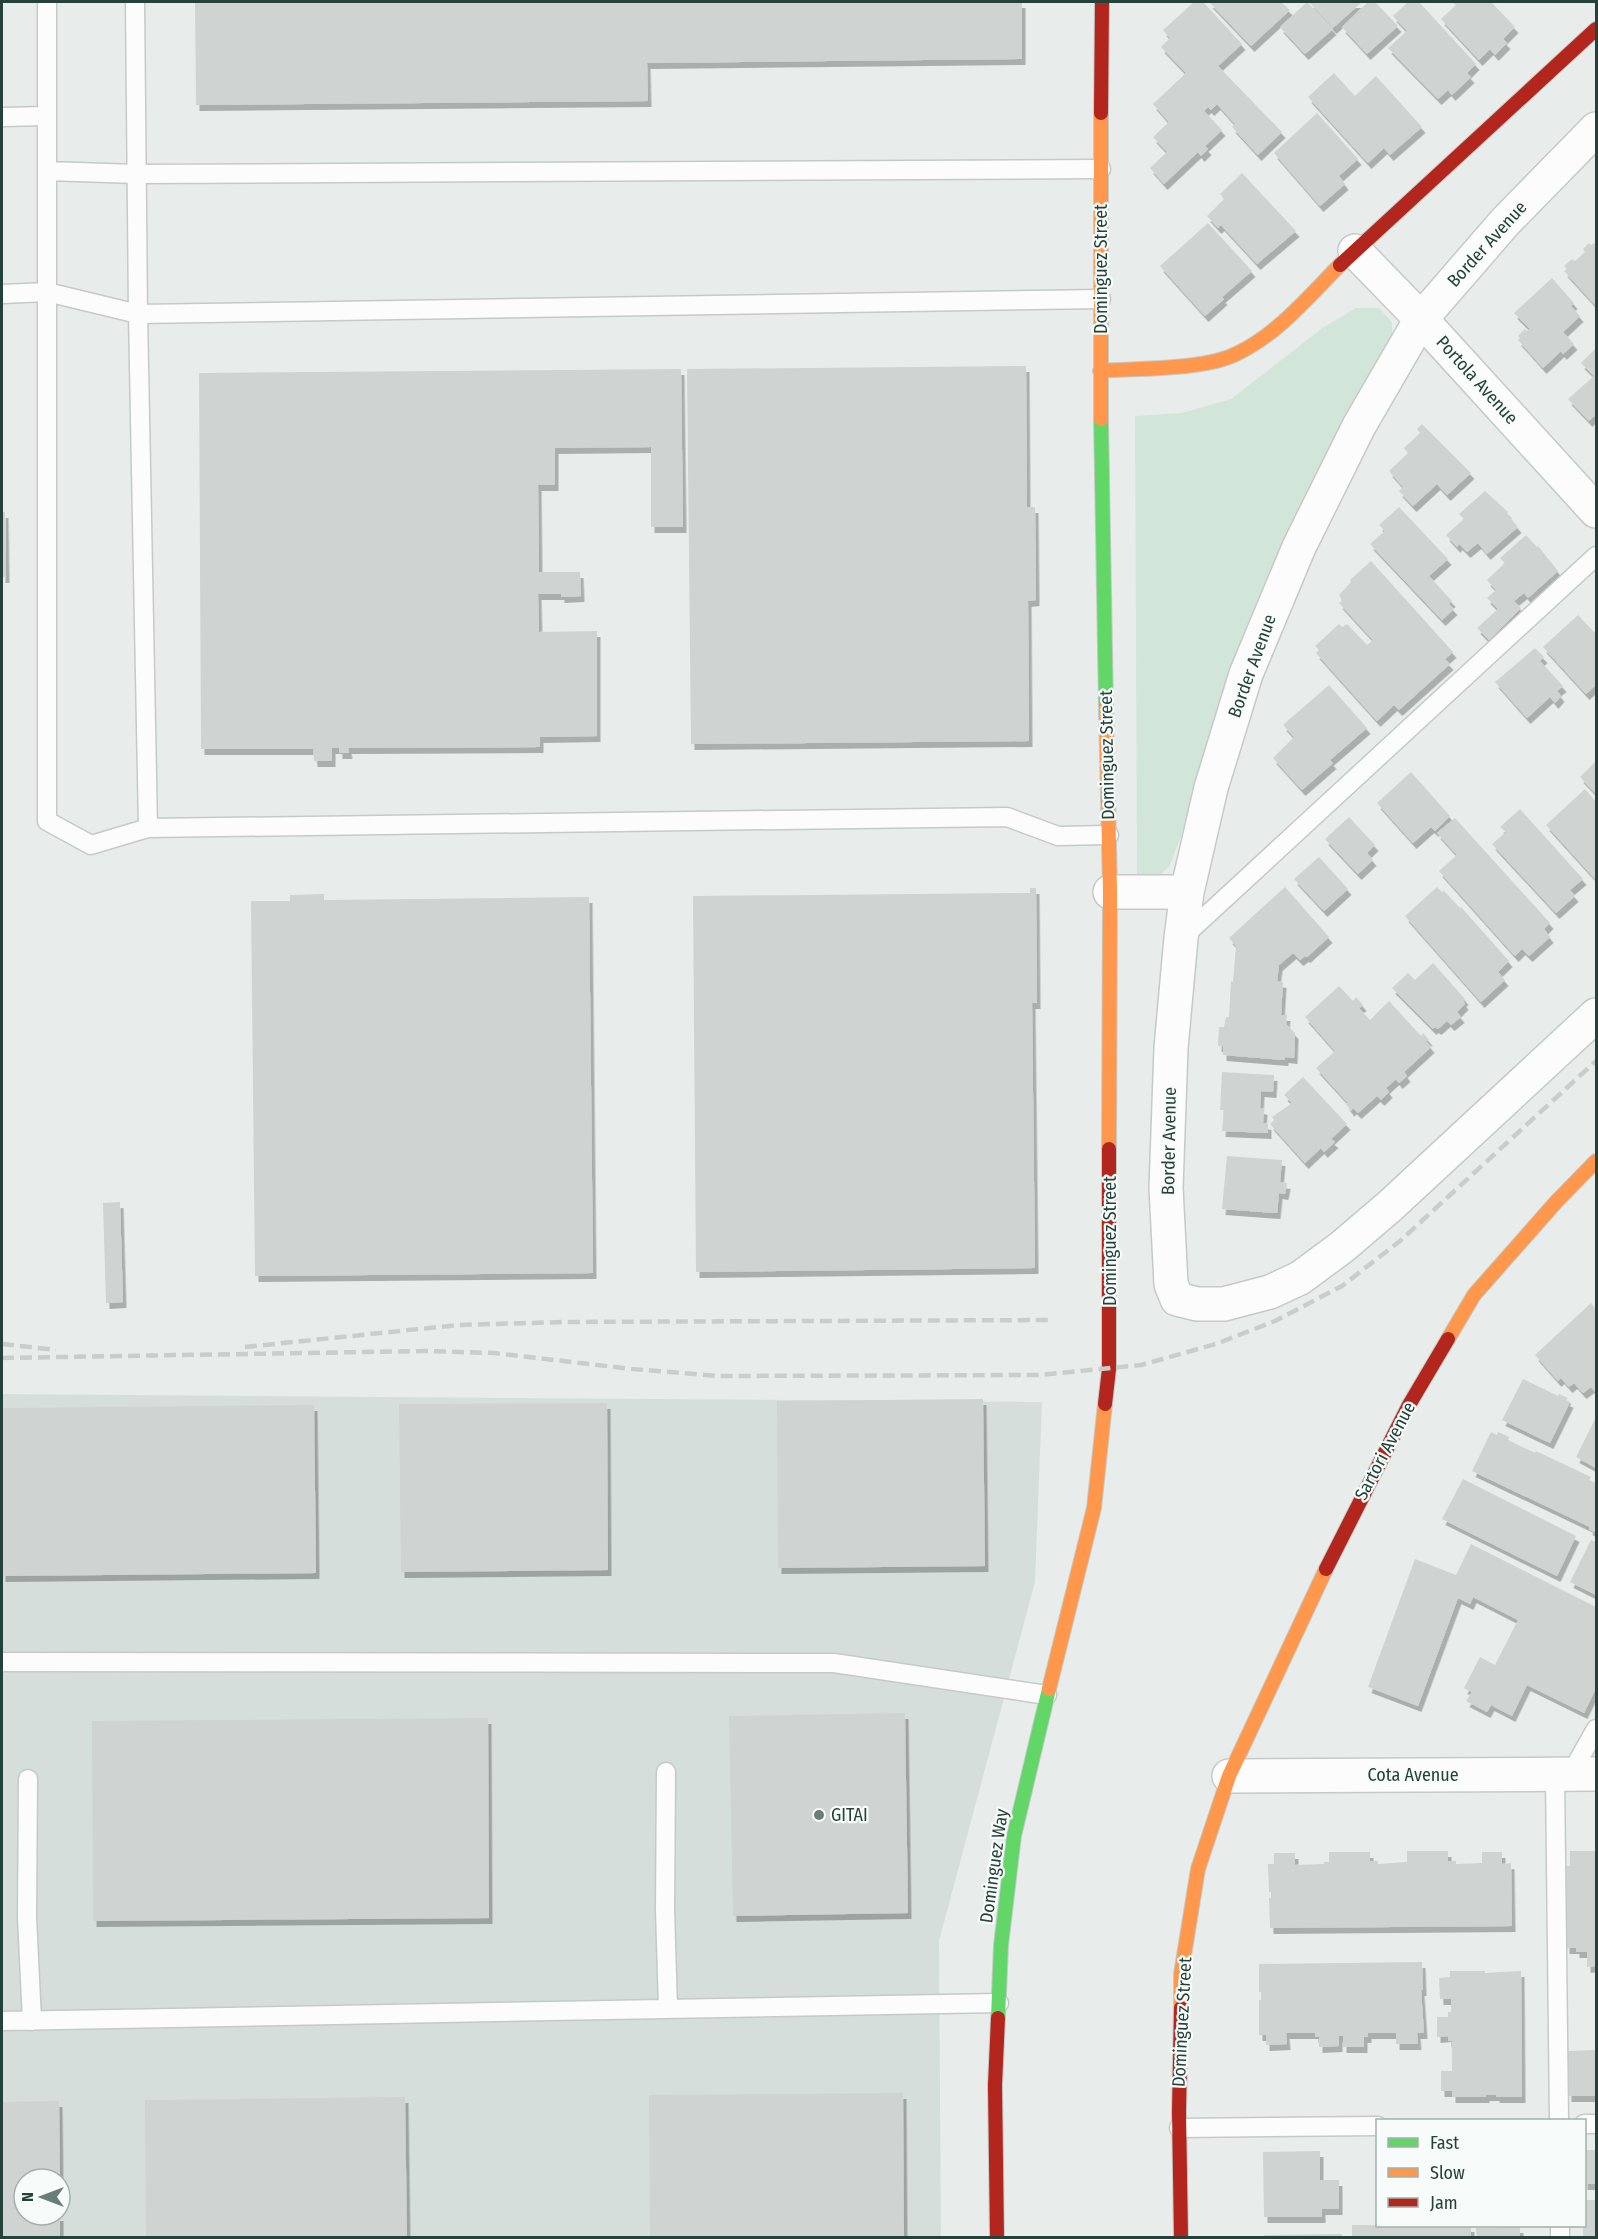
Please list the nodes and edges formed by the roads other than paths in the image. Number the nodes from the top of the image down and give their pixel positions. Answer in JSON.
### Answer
{"nodes":[{"id":1,"x":47,"y":2,"type":"edge"},
{"id":2,"x":135,"y":2,"type":"edge"},
{"id":3,"x":1102,"y":2,"type":"edge"},
{"id":4,"x":1596,"y":29,"type":"edge"},
{"id":5,"x":47,"y":116,"type":"junction"},
{"id":6,"x":2,"y":117,"type":"edge"},
{"id":7,"x":1596,"y":129,"type":"edge"},
{"id":8,"x":1101,"y":170,"type":"junction"},
{"id":9,"x":48,"y":171,"type":"junction"},
{"id":10,"x":136,"y":174,"type":"junction"},
{"id":11,"x":1355,"y":251,"type":"junction"},
{"id":12,"x":47,"y":292,"type":"junction"},
{"id":13,"x":2,"y":294,"type":"edge"},
{"id":14,"x":1101,"y":299,"type":"junction"},
{"id":15,"x":138,"y":314,"type":"junction"},
{"id":16,"x":1421,"y":319,"type":"junction"},
{"id":17,"x":1100,"y":371,"type":"junction"},
{"id":18,"x":1596,"y":511,"type":"edge"},
{"id":19,"x":1596,"y":556,"type":"edge"},
{"id":20,"x":148,"y":828,"type":"junction"},
{"id":21,"x":1109,"y":835,"type":"junction"},
{"id":22,"x":1110,"y":892,"type":"junction"},
{"id":23,"x":1187,"y":892,"type":"junction"},
{"id":24,"x":1181,"y":938,"type":"junction"},
{"id":25,"x":1596,"y":1016,"type":"edge"},
{"id":26,"x":1596,"y":1161,"type":"edge"},
{"id":27,"x":1094,"y":1508,"type":"joint"},
{"id":28,"x":2,"y":1662,"type":"edge"},
{"id":29,"x":1047,"y":1695,"type":"junction"},
{"id":30,"x":1596,"y":1729,"type":"edge"},
{"id":31,"x":666,"y":1772,"type":"dead end"},
{"id":32,"x":1574,"y":1774,"type":"edge"},
{"id":33,"x":1228,"y":1776,"type":"junction"},
{"id":34,"x":28,"y":1779,"type":"dead end"},
{"id":35,"x":999,"y":2003,"type":"junction"},
{"id":36,"x":668,"y":2009,"type":"junction"},
{"id":37,"x":2,"y":2021,"type":"edge"},
{"id":38,"x":32,"y":2021,"type":"junction"},
{"id":39,"x":1558,"y":2119,"type":"edge"},
{"id":40,"x":1376,"y":2126,"type":"edge"},
{"id":41,"x":1179,"y":2128,"type":"junction"},
{"id":42,"x":997,"y":2238,"type":"edge"},
{"id":43,"x":1181,"y":2238,"type":"edge"}],
"edges":[{"from":1,"to":5,"type":"lane"},
{"from":2,"to":10,"type":"lane"},
{"from":3,"to":8,"type":"street","name":"Dominguez Street"},
{"from":4,"to":11,"type":"street"},
{"from":5,"to":6,"type":"lane"},
{"from":5,"to":9,"type":"lane"},
{"from":7,"to":16,"type":"street","name":"Border Avenue"},
{"from":8,"to":10,"type":"lane"},
{"from":8,"to":14,"type":"street","name":"Dominguez Street"},
{"from":9,"to":10,"type":"lane"},
{"from":9,"to":12,"type":"lane"},
{"from":10,"to":15,"type":"lane"},
{"from":11,"to":16,"type":"street","name":"Portola Avenue"},
{"from":11,"to":17,"type":"street"},
{"from":12,"to":13,"type":"lane"},
{"from":12,"to":15,"type":"lane"},
{"from":12,"to":20,"type":"lane"},
{"from":14,"to":15,"type":"lane"},
{"from":14,"to":17,"type":"street","name":"Dominguez Street"},
{"from":15,"to":20,"type":"lane"},
{"from":16,"to":18,"type":"street","name":"Portola Avenue"},
{"from":16,"to":23,"type":"street","name":"Border Avenue"},
{"from":17,"to":21,"type":"street","name":"Dominguez Street"},
{"from":19,"to":24,"type":"lane"},
{"from":20,"to":21,"type":"lane"},
{"from":21,"to":22,"type":"street","name":"Dominguez Street"},
{"from":22,"to":23,"type":"street"},
{"from":22,"to":27,"type":"street","name":"Dominguez Street"},
{"from":23,"to":24,"type":"street","name":"Border Avenue"},
{"from":24,"to":25,"type":"street","name":"Border Avenue"},
{"from":26,"to":33,"type":"street","name":"Sartori Avenue"},
{"from":27,"to":29,"type":"street","name":"Dominguez Way"},
{"from":28,"to":29,"type":"lane"},
{"from":29,"to":35,"type":"street","name":"Dominguez Way"},
{"from":30,"to":32,"type":"lane"},
{"from":31,"to":36,"type":"lane"},
{"from":32,"to":33,"type":"street","name":"Cota Avenue"},
{"from":32,"to":39,"type":"lane"},
{"from":33,"to":41,"type":"street","name":"Dominguez Street"},
{"from":34,"to":38,"type":"lane"},
{"from":35,"to":36,"type":"lane"},
{"from":35,"to":42,"type":"street","name":"Dominguez Way"},
{"from":36,"to":38,"type":"lane"},
{"from":37,"to":38,"type":"lane"},
{"from":40,"to":41,"type":"lane"},
{"from":41,"to":43,"type":"street","name":"Dominguez Street"}]}
